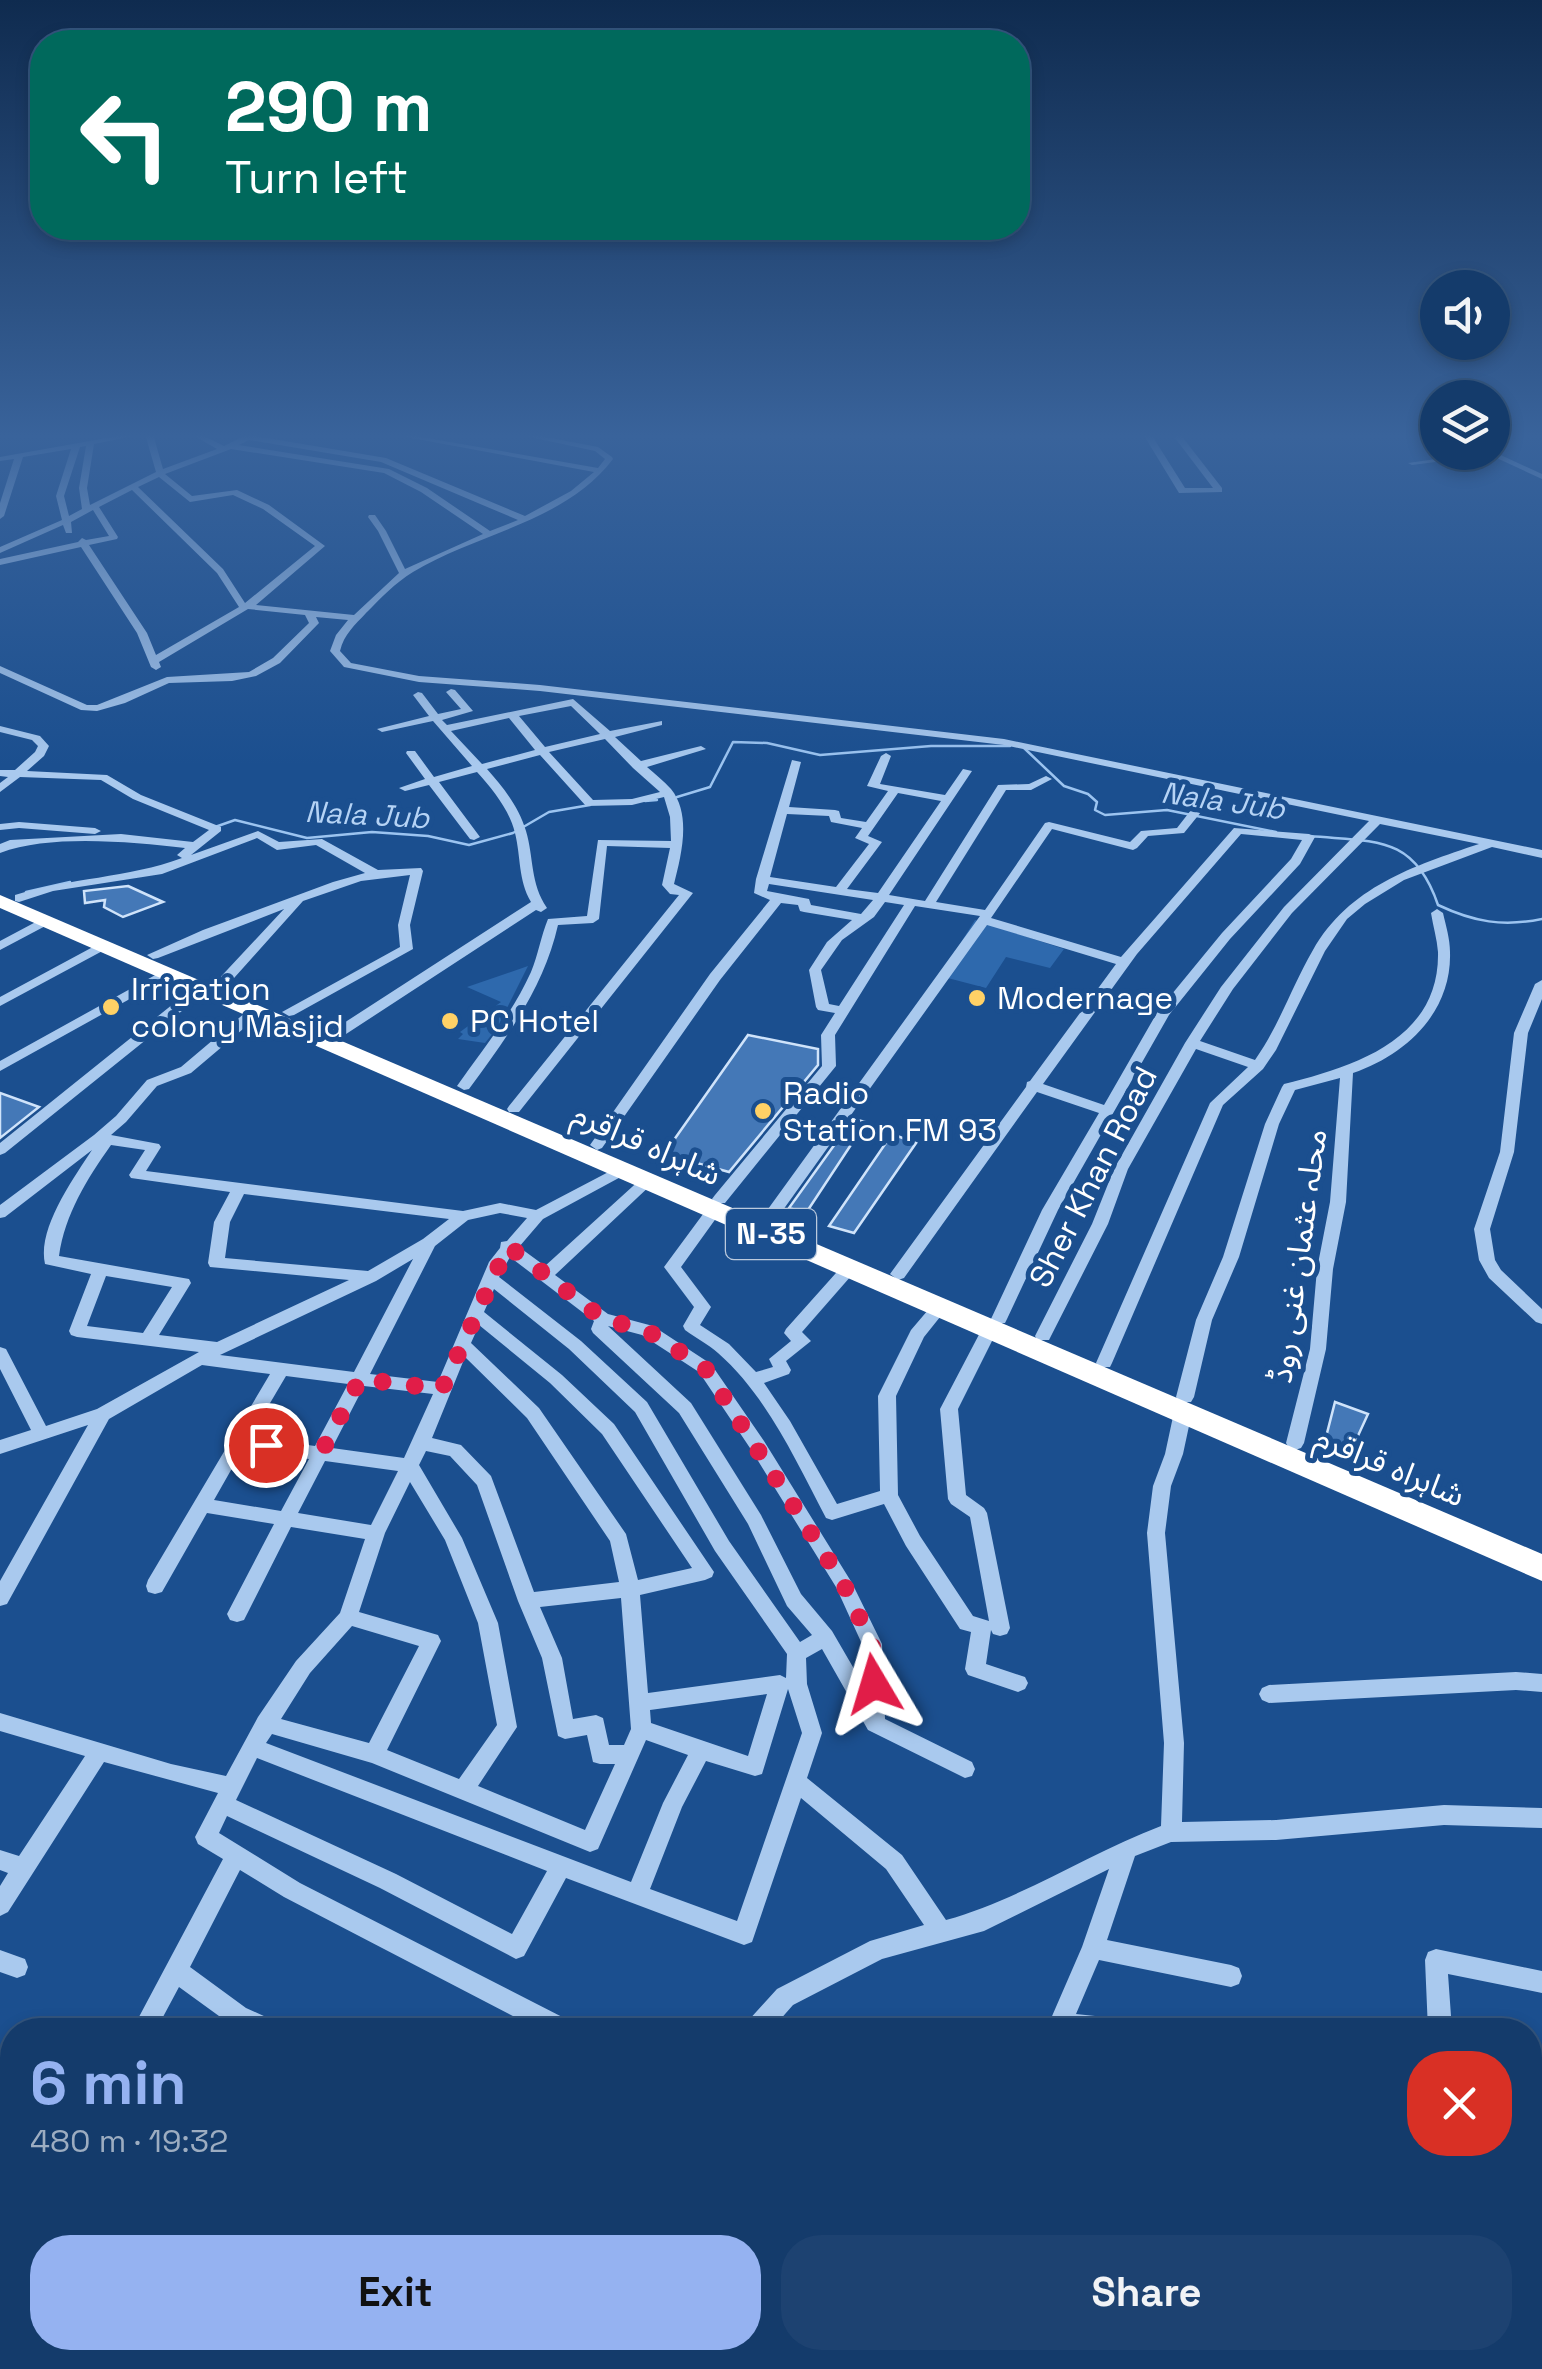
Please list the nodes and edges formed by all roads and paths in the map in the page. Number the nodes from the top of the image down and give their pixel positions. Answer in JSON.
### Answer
{"nodes":[{"id":1,"x":68,"y":545,"type":"edge"},
{"id":2,"x":80,"y":545,"type":"edge"},
{"id":3,"x":193,"y":545,"type":"edge"},
{"id":4,"x":319,"y":545,"type":"edge"},
{"id":5,"x":389,"y":545,"type":"edge"},
{"id":6,"x":466,"y":545,"type":"edge"},
{"id":7,"x":0,"y":562,"type":"edge"},
{"id":8,"x":404,"y":574,"type":"junction"},
{"id":9,"x":243,"y":606,"type":"junction"},
{"id":10,"x":310,"y":615,"type":"junction"},
{"id":11,"x":356,"y":618,"type":"junction"},
{"id":12,"x":154,"y":661,"type":"junction"},
{"id":13,"x":0,"y":669,"type":"edge"},
{"id":14,"x":170,"y":680,"type":"junction"},
{"id":15,"x":451,"y":692,"type":"dead end"},
{"id":16,"x":418,"y":694,"type":"dead end"},
{"id":17,"x":512,"y":715,"type":"junction"},
{"id":18,"x":436,"y":718,"type":"junction"},
{"id":19,"x":658,"y":723,"type":"dead end"},
{"id":20,"x":0,"y":729,"type":"edge"},
{"id":21,"x":382,"y":729,"type":"dead end"},
{"id":22,"x":444,"y":729,"type":"junction"},
{"id":23,"x":606,"y":735,"type":"junction"},
{"id":24,"x":701,"y":749,"type":"dead end"},
{"id":25,"x":542,"y":751,"type":"junction"},
{"id":26,"x":411,"y":752,"type":"dead end"},
{"id":27,"x":886,"y":756,"type":"dead end"},
{"id":28,"x":796,"y":762,"type":"dead end"},
{"id":29,"x":636,"y":766,"type":"junction"},
{"id":30,"x":476,"y":767,"type":"junction"},
{"id":31,"x":967,"y":771,"type":"dead end"},
{"id":32,"x":0,"y":773,"type":"edge"},
{"id":33,"x":18,"y":774,"type":"junction"},
{"id":34,"x":1046,"y":778,"type":"dead end"},
{"id":35,"x":429,"y":781,"type":"junction"},
{"id":36,"x":405,"y":788,"type":"dead end"},
{"id":37,"x":0,"y":789,"type":"edge"},
{"id":38,"x":895,"y":789,"type":"junction"},
{"id":39,"x":668,"y":793,"type":"junction"},
{"id":40,"x":948,"y":798,"type":"junction"},
{"id":41,"x":780,"y":810,"type":"junction"},
{"id":42,"x":1195,"y":812,"type":"dead end"},
{"id":43,"x":1378,"y":819,"type":"junction"},
{"id":44,"x":870,"y":826,"type":"junction"},
{"id":45,"x":0,"y":827,"type":"edge"},
{"id":46,"x":121,"y":836,"type":"junction"},
{"id":47,"x":474,"y":837,"type":"dead end"},
{"id":48,"x":1492,"y":844,"type":"junction"},
{"id":49,"x":677,"y":845,"type":"junction"},
{"id":50,"x":197,"y":846,"type":"junction"},
{"id":51,"x":0,"y":849,"type":"edge"},
{"id":52,"x":1542,"y":854,"type":"edge"},
{"id":53,"x":158,"y":871,"type":"junction"},
{"id":54,"x":378,"y":874,"type":"junction"},
{"id":55,"x":762,"y":879,"type":"junction"},
{"id":56,"x":841,"y":889,"type":"junction"},
{"id":57,"x":7,"y":896,"type":"edge"},
{"id":58,"x":881,"y":896,"type":"junction"},
{"id":59,"x":301,"y":897,"type":"junction"},
{"id":60,"x":778,"y":899,"type":"junction"},
{"id":61,"x":912,"y":901,"type":"junction"},
{"id":62,"x":537,"y":904,"type":"junction"},
{"id":63,"x":929,"y":904,"type":"junction"},
{"id":64,"x":1437,"y":914,"type":"dead end"},
{"id":65,"x":986,"y":917,"type":"junction"},
{"id":66,"x":864,"y":918,"type":"junction"},
{"id":67,"x":48,"y":920,"type":"junction"},
{"id":68,"x":552,"y":922,"type":"junction"},
{"id":69,"x":104,"y":945,"type":"junction"},
{"id":70,"x":0,"y":946,"type":"edge"},
{"id":71,"x":1123,"y":962,"type":"junction"},
{"id":72,"x":161,"y":963,"type":"junction"},
{"id":73,"x":1542,"y":984,"type":"edge"},
{"id":74,"x":212,"y":985,"type":"junction"},
{"id":75,"x":0,"y":1002,"type":"edge"},
{"id":76,"x":258,"y":1010,"type":"junction"},
{"id":77,"x":843,"y":1010,"type":"junction"},
{"id":78,"x":290,"y":1012,"type":"junction"},
{"id":79,"x":338,"y":1033,"type":"junction"},
{"id":80,"x":1192,"y":1043,"type":"junction"},
{"id":81,"x":0,"y":1066,"type":"edge"},
{"id":82,"x":1258,"y":1066,"type":"junction"},
{"id":83,"x":1346,"y":1075,"type":"junction"},
{"id":84,"x":1032,"y":1085,"type":"junction"},
{"id":85,"x":464,"y":1086,"type":"junction"},
{"id":86,"x":514,"y":1110,"type":"junction"},
{"id":87,"x":1108,"y":1111,"type":"junction"},
{"id":88,"x":103,"y":1139,"type":"junction"},
{"id":89,"x":597,"y":1145,"type":"junction"},
{"id":90,"x":0,"y":1150,"type":"edge"},
{"id":91,"x":623,"y":1170,"type":"junction"},
{"id":92,"x":648,"y":1180,"type":"junction"},
{"id":93,"x":240,"y":1186,"type":"junction"},
{"id":94,"x":728,"y":1209,"type":"junction"},
{"id":95,"x":0,"y":1214,"type":"edge"},
{"id":96,"x":538,"y":1215,"type":"junction"},
{"id":97,"x":464,"y":1216,"type":"junction"},
{"id":98,"x":768,"y":1220,"type":"junction"},
{"id":99,"x":429,"y":1243,"type":"junction"},
{"id":100,"x":508,"y":1246,"type":"junction"},
{"id":101,"x":850,"y":1268,"type":"junction"},
{"id":102,"x":100,"y":1270,"type":"junction"},
{"id":103,"x":898,"y":1274,"type":"junction"},
{"id":104,"x":545,"y":1275,"type":"junction"},
{"id":105,"x":370,"y":1276,"type":"junction"},
{"id":106,"x":490,"y":1278,"type":"junction"},
{"id":107,"x":940,"y":1307,"type":"junction"},
{"id":108,"x":477,"y":1315,"type":"junction"},
{"id":109,"x":1542,"y":1318,"type":"edge"},
{"id":110,"x":603,"y":1319,"type":"junction"},
{"id":111,"x":995,"y":1324,"type":"junction"},
{"id":112,"x":1043,"y":1336,"type":"junction"},
{"id":113,"x":147,"y":1340,"type":"junction"},
{"id":114,"x":463,"y":1345,"type":"junction"},
{"id":115,"x":220,"y":1348,"type":"junction"},
{"id":116,"x":0,"y":1353,"type":"edge"},
{"id":117,"x":200,"y":1359,"type":"junction"},
{"id":118,"x":1104,"y":1362,"type":"junction"},
{"id":119,"x":281,"y":1369,"type":"junction"},
{"id":120,"x":360,"y":1379,"type":"junction"},
{"id":121,"x":752,"y":1380,"type":"junction"},
{"id":122,"x":442,"y":1389,"type":"junction"},
{"id":123,"x":1184,"y":1404,"type":"junction"},
{"id":124,"x":103,"y":1414,"type":"junction"},
{"id":125,"x":42,"y":1435,"type":"junction"},
{"id":126,"x":239,"y":1442,"type":"junction"},
{"id":127,"x":1295,"y":1443,"type":"junction"},
{"id":128,"x":421,"y":1444,"type":"junction"},
{"id":129,"x":0,"y":1446,"type":"edge"},
{"id":130,"x":321,"y":1453,"type":"junction"},
{"id":131,"x":410,"y":1466,"type":"junction"},
{"id":132,"x":889,"y":1494,"type":"junction"},
{"id":133,"x":202,"y":1505,"type":"junction"},
{"id":134,"x":286,"y":1519,"type":"junction"},
{"id":135,"x":376,"y":1533,"type":"junction"},
{"id":136,"x":1542,"y":1550,"type":"edge"},
{"id":137,"x":0,"y":1562,"type":"edge"},
{"id":138,"x":21,"y":1563,"type":"junction"},
{"id":139,"x":1542,"y":1568,"type":"edge"},
{"id":140,"x":155,"y":1586,"type":"dead end"},
{"id":141,"x":630,"y":1588,"type":"junction"},
{"id":142,"x":0,"y":1598,"type":"edge"},
{"id":143,"x":528,"y":1602,"type":"junction"},
{"id":144,"x":237,"y":1614,"type":"dead end"},
{"id":145,"x":348,"y":1617,"type":"junction"},
{"id":146,"x":1000,"y":1628,"type":"dead end"},
{"id":147,"x":825,"y":1638,"type":"junction"},
{"id":148,"x":797,"y":1653,"type":"junction"},
{"id":149,"x":1018,"y":1683,"type":"dead end"},
{"id":150,"x":1542,"y":1683,"type":"edge"},
{"id":151,"x":1268,"y":1694,"type":"dead end"},
{"id":152,"x":640,"y":1703,"type":"junction"},
{"id":153,"x":0,"y":1722,"type":"edge"},
{"id":154,"x":265,"y":1722,"type":"junction"},
{"id":155,"x":875,"y":1724,"type":"junction"},
{"id":156,"x":641,"y":1729,"type":"junction"},
{"id":157,"x":252,"y":1747,"type":"junction"},
{"id":158,"x":701,"y":1750,"type":"junction"},
{"id":159,"x":98,"y":1752,"type":"junction"},
{"id":160,"x":374,"y":1754,"type":"junction"},
{"id":161,"x":630,"y":1754,"type":"junction"},
{"id":162,"x":965,"y":1769,"type":"dead end"},
{"id":163,"x":798,"y":1783,"type":"junction"},
{"id":164,"x":464,"y":1790,"type":"junction"},
{"id":165,"x":228,"y":1795,"type":"junction"},
{"id":166,"x":1542,"y":1818,"type":"edge"},
{"id":167,"x":1171,"y":1832,"type":"junction"},
{"id":168,"x":1127,"y":1849,"type":"junction"},
{"id":169,"x":235,"y":1858,"type":"junction"},
{"id":170,"x":0,"y":1860,"type":"edge"},
{"id":171,"x":561,"y":1867,"type":"junction"},
{"id":172,"x":24,"y":1868,"type":"junction"},
{"id":173,"x":637,"y":1895,"type":"junction"},
{"id":174,"x":0,"y":1905,"type":"edge"},
{"id":175,"x":941,"y":1932,"type":"junction"},
{"id":176,"x":1093,"y":1948,"type":"junction"},
{"id":177,"x":174,"y":1970,"type":"junction"},
{"id":178,"x":1231,"y":1976,"type":"dead end"},
{"id":179,"x":1542,"y":1982,"type":"edge"},
{"id":180,"x":150,"y":2018,"type":"edge"},
{"id":181,"x":243,"y":2018,"type":"edge"},
{"id":182,"x":541,"y":2018,"type":"edge"},
{"id":183,"x":766,"y":2018,"type":"edge"},
{"id":184,"x":1064,"y":2018,"type":"edge"},
{"id":185,"x":1439,"y":2018,"type":"edge"}],
"edges":[{"from":1,"to":7,"type":"street"},
{"from":2,"to":12,"type":"street"},
{"from":3,"to":9,"type":"street"},
{"from":4,"to":9,"type":"street"},
{"from":5,"to":8,"type":"street"},
{"from":6,"to":8,"type":"street"},
{"from":8,"to":11,"type":"street"},
{"from":9,"to":10,"type":"street"},
{"from":9,"to":12,"type":"street"},
{"from":10,"to":11,"type":"street"},
{"from":10,"to":14,"type":"street"},
{"from":11,"to":43,"type":"street"},
{"from":12,"to":14,"type":"street"},
{"from":13,"to":14,"type":"street"},
{"from":15,"to":18,"type":"street"},
{"from":16,"to":18,"type":"street"},
{"from":17,"to":22,"type":"street"},
{"from":17,"to":23,"type":"street"},
{"from":17,"to":25,"type":"street"},
{"from":18,"to":21,"type":"street"},
{"from":18,"to":22,"type":"street"},
{"from":19,"to":23,"type":"street"},
{"from":20,"to":33,"type":"street"},
{"from":22,"to":30,"type":"street"},
{"from":23,"to":25,"type":"street"},
{"from":23,"to":29,"type":"street"},
{"from":24,"to":29,"type":"street"},
{"from":25,"to":30,"type":"street"},
{"from":25,"to":39,"type":"street"},
{"from":26,"to":35,"type":"street"},
{"from":27,"to":38,"type":"street"},
{"from":28,"to":41,"type":"street"},
{"from":29,"to":39,"type":"street"},
{"from":30,"to":35,"type":"street"},
{"from":30,"to":62,"type":"street"},
{"from":31,"to":40,"type":"street"},
{"from":32,"to":33,"type":"street"},
{"from":33,"to":37,"type":"street"},
{"from":33,"to":50,"type":"street"},
{"from":34,"to":63,"type":"street"},
{"from":35,"to":36,"type":"street"},
{"from":35,"to":47,"type":"street"},
{"from":38,"to":40,"type":"street"},
{"from":38,"to":44,"type":"street"},
{"from":39,"to":49,"type":"street"},
{"from":40,"to":58,"type":"street"},
{"from":41,"to":44,"type":"street"},
{"from":41,"to":55,"type":"street"},
{"from":42,"to":65,"type":"street"},
{"from":43,"to":48,"type":"street"},
{"from":43,"to":80,"type":"street","name":"Sher Khan Road"},
{"from":44,"to":56,"type":"street"},
{"from":45,"to":46,"type":"street"},
{"from":46,"to":50,"type":"street"},
{"from":46,"to":51,"type":"street"},
{"from":48,"to":52,"type":"street"},
{"from":48,"to":82,"type":"street"},
{"from":49,"to":68,"type":"street"},
{"from":49,"to":86,"type":"street"},
{"from":50,"to":53,"type":"street"},
{"from":53,"to":54,"type":"street"},
{"from":53,"to":57,"type":"street"},
{"from":54,"to":59,"type":"street"},
{"from":54,"to":78,"type":"street"},
{"from":55,"to":56,"type":"street"},
{"from":55,"to":60,"type":"street"},
{"from":56,"to":58,"type":"street"},
{"from":57,"to":67,"type":"highway","name":"شاہراہ قراقرم","number":"N-35"},
{"from":57,"to":72,"type":"highway","name":"شاہراہ قراقرم","number":"N-35"},
{"from":58,"to":61,"type":"street"},
{"from":58,"to":66,"type":"street"},
{"from":59,"to":72,"type":"street"},
{"from":59,"to":74,"type":"street"},
{"from":60,"to":66,"type":"street"},
{"from":60,"to":89,"type":"street"},
{"from":61,"to":63,"type":"street"},
{"from":61,"to":77,"type":"street"},
{"from":62,"to":68,"type":"street"},
{"from":62,"to":79,"type":"street"},
{"from":63,"to":65,"type":"street"},
{"from":64,"to":83,"type":"street"},
{"from":65,"to":71,"type":"street"},
{"from":65,"to":98,"type":"street"},
{"from":66,"to":77,"type":"street"},
{"from":67,"to":69,"type":"highway","name":"شاہراہ قراقرم","number":"N-35"},
{"from":67,"to":70,"type":"street"},
{"from":68,"to":85,"type":"street"},
{"from":69,"to":72,"type":"highway","name":"شاہراہ قراقرم","number":"N-35"},
{"from":69,"to":75,"type":"street"},
{"from":71,"to":84,"type":"street"},
{"from":71,"to":87,"type":"street"},
{"from":72,"to":74,"type":"highway","name":"شاہراہ قراقرم","number":"N-35"},
{"from":72,"to":81,"type":"street"},
{"from":73,"to":109,"type":"street"},
{"from":74,"to":76,"type":"highway","name":"شاہراہ قراقرم","number":"N-35"},
{"from":74,"to":78,"type":"highway","name":"شاہراہ قراقرم","number":"N-35"},
{"from":74,"to":90,"type":"street"},
{"from":76,"to":88,"type":"street"},
{"from":76,"to":91,"type":"highway","name":"شاہراہ قراقرم","number":"N-35"},
{"from":77,"to":94,"type":"street"},
{"from":78,"to":79,"type":"highway","name":"شاہراہ قراقرم","number":"N-35"},
{"from":79,"to":85,"type":"highway","name":"شاہراہ قراقرم","number":"N-35"},
{"from":80,"to":82,"type":"street","name":"Sher Khan Road"},
{"from":80,"to":112,"type":"street","name":"Sher Khan Road"},
{"from":82,"to":118,"type":"street"},
{"from":83,"to":123,"type":"street"},
{"from":83,"to":127,"type":"street","name":"محلہ عثمان غنی روڈ"},
{"from":84,"to":87,"type":"street"},
{"from":84,"to":103,"type":"street"},
{"from":85,"to":86,"type":"highway","name":"شاہراہ قراقرم","number":"N-35"},
{"from":86,"to":89,"type":"highway","name":"شاہراہ قراقرم","number":"N-35"},
{"from":87,"to":111,"type":"street"},
{"from":88,"to":93,"type":"street"},
{"from":88,"to":95,"type":"street"},
{"from":88,"to":102,"type":"street"},
{"from":89,"to":94,"type":"highway","name":"شاہراہ قراقرم","number":"N-35"},
{"from":91,"to":92,"type":"highway","name":"شاہراہ قراقرم","number":"N-35"},
{"from":91,"to":96,"type":"street"},
{"from":92,"to":94,"type":"highway","name":"شاہراہ قراقرم","number":"N-35"},
{"from":92,"to":104,"type":"street"},
{"from":93,"to":97,"type":"street"},
{"from":93,"to":105,"type":"street"},
{"from":94,"to":98,"type":"highway","name":"شاہراہ قراقرم","number":"N-35"},
{"from":94,"to":101,"type":"highway","name":"شاہراہ قراقرم","number":"N-35"},
{"from":94,"to":121,"type":"street"},
{"from":96,"to":97,"type":"street"},
{"from":96,"to":100,"type":"street"},
{"from":97,"to":99,"type":"street"},
{"from":98,"to":103,"type":"highway","name":"شاہراہ قراقرم","number":"N-35"},
{"from":99,"to":105,"type":"street"},
{"from":99,"to":120,"type":"street"},
{"from":100,"to":104,"type":"street"},
{"from":100,"to":106,"type":"street"},
{"from":101,"to":107,"type":"highway","name":"شاہراہ قراقرم","number":"N-35"},
{"from":101,"to":121,"type":"street"},
{"from":102,"to":113,"type":"street"},
{"from":102,"to":113,"type":"street"},
{"from":103,"to":111,"type":"highway","name":"شاہراہ قراقرم","number":"N-35"},
{"from":104,"to":110,"type":"street"},
{"from":105,"to":115,"type":"street"},
{"from":106,"to":108,"type":"street"},
{"from":106,"to":148,"type":"street"},
{"from":107,"to":111,"type":"highway","name":"شاہراہ قراقرم","number":"N-35"},
{"from":107,"to":132,"type":"street"},
{"from":108,"to":114,"type":"street"},
{"from":108,"to":141,"type":"street"},
{"from":110,"to":147,"type":"street"},
{"from":110,"to":155,"type":"street"},
{"from":111,"to":112,"type":"highway","name":"شاہراہ قراقرم","number":"N-35"},
{"from":111,"to":123,"type":"highway","name":"شاہراہ قراقرم","number":"N-35"},
{"from":111,"to":146,"type":"street"},
{"from":112,"to":118,"type":"highway","name":"شاہراہ قراقرم","number":"N-35"},
{"from":113,"to":115,"type":"street"},
{"from":114,"to":122,"type":"street"},
{"from":114,"to":141,"type":"street"},
{"from":115,"to":117,"type":"street"},
{"from":116,"to":125,"type":"street"},
{"from":117,"to":119,"type":"street"},
{"from":117,"to":124,"type":"street"},
{"from":118,"to":123,"type":"highway","name":"شاہراہ قراقرم","number":"N-35"},
{"from":119,"to":120,"type":"street"},
{"from":119,"to":126,"type":"street"},
{"from":120,"to":122,"type":"street"},
{"from":120,"to":130,"type":"street"},
{"from":121,"to":132,"type":"street"},
{"from":122,"to":128,"type":"street"},
{"from":123,"to":127,"type":"highway","name":"شاہراہ قراقرم","number":"N-35"},
{"from":123,"to":139,"type":"highway","name":"شاہراہ قراقرم","number":"N-35"},
{"from":123,"to":167,"type":"street"},
{"from":124,"to":125,"type":"street"},
{"from":124,"to":138,"type":"street"},
{"from":125,"to":129,"type":"street"},
{"from":126,"to":130,"type":"street"},
{"from":126,"to":133,"type":"street"},
{"from":127,"to":136,"type":"highway","name":"شاہراہ قراقرم","number":"N-35"},
{"from":128,"to":131,"type":"street"},
{"from":128,"to":143,"type":"street"},
{"from":130,"to":131,"type":"street"},
{"from":130,"to":134,"type":"street"},
{"from":131,"to":135,"type":"street"},
{"from":131,"to":164,"type":"street"},
{"from":132,"to":149,"type":"street"},
{"from":133,"to":134,"type":"street"},
{"from":133,"to":140,"type":"street"},
{"from":134,"to":135,"type":"street"},
{"from":134,"to":144,"type":"street"},
{"from":135,"to":145,"type":"street"},
{"from":137,"to":138,"type":"street"},
{"from":138,"to":142,"type":"street"},
{"from":141,"to":143,"type":"street"},
{"from":141,"to":152,"type":"street"},
{"from":143,"to":161,"type":"street"},
{"from":145,"to":154,"type":"street"},
{"from":145,"to":160,"type":"street"},
{"from":147,"to":148,"type":"street"},
{"from":147,"to":155,"type":"street"},
{"from":148,"to":163,"type":"street"},
{"from":150,"to":151,"type":"street"},
{"from":152,"to":156,"type":"street"},
{"from":152,"to":158,"type":"street"},
{"from":153,"to":159,"type":"street"},
{"from":154,"to":157,"type":"street"},
{"from":154,"to":160,"type":"street"},
{"from":155,"to":162,"type":"street"},
{"from":156,"to":158,"type":"street"},
{"from":156,"to":161,"type":"street"},
{"from":157,"to":165,"type":"street"},
{"from":157,"to":171,"type":"street"},
{"from":158,"to":173,"type":"street"},
{"from":159,"to":165,"type":"street"},
{"from":159,"to":172,"type":"street"},
{"from":160,"to":164,"type":"street"},
{"from":161,"to":164,"type":"street"},
{"from":163,"to":173,"type":"street"},
{"from":163,"to":175,"type":"street"},
{"from":165,"to":169,"type":"street"},
{"from":165,"to":171,"type":"street"},
{"from":166,"to":167,"type":"street"},
{"from":167,"to":168,"type":"street"},
{"from":168,"to":175,"type":"street"},
{"from":168,"to":176,"type":"street"},
{"from":169,"to":177,"type":"street"},
{"from":169,"to":182,"type":"street"},
{"from":170,"to":172,"type":"street"},
{"from":171,"to":173,"type":"street"},
{"from":172,"to":174,"type":"street"},
{"from":175,"to":183,"type":"street"},
{"from":176,"to":178,"type":"street"},
{"from":176,"to":184,"type":"street"},
{"from":177,"to":180,"type":"street"},
{"from":177,"to":181,"type":"street"},
{"from":179,"to":185,"type":"street"}]}
